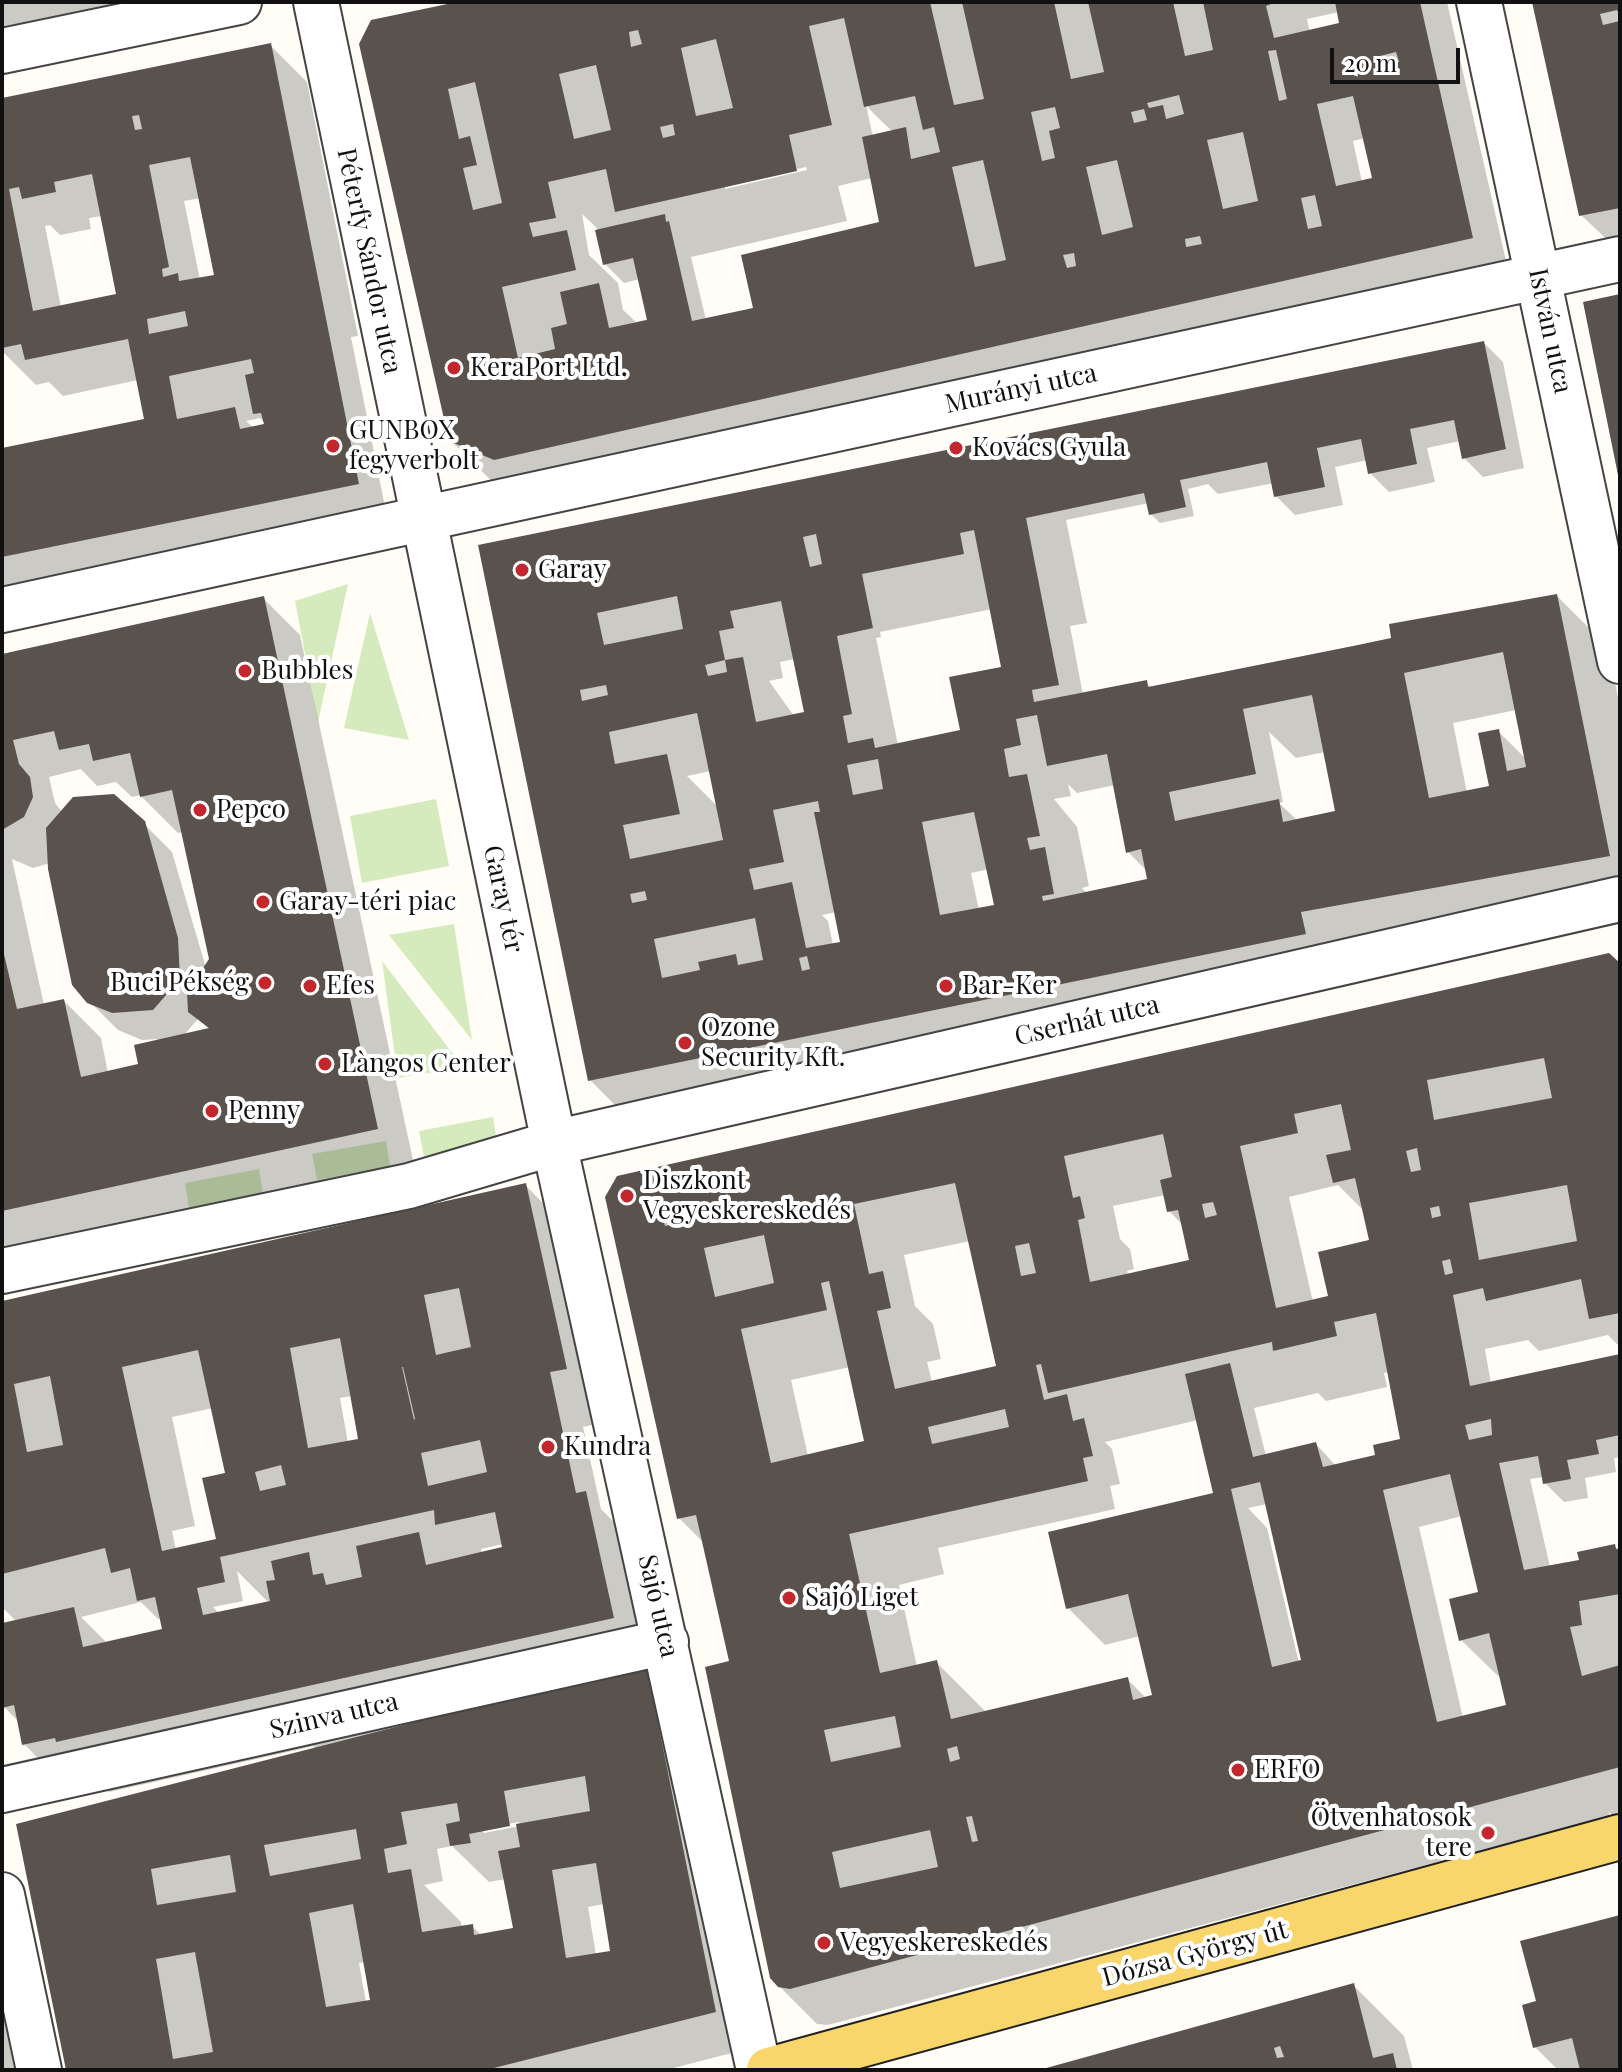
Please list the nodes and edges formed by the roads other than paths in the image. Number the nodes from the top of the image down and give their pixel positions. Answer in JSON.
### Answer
{"nodes":[{"id":1,"x":239,"y":2,"type":"edge"},
{"id":2,"x":316,"y":2,"type":"edge"},
{"id":3,"x":1479,"y":2,"type":"edge"},
{"id":4,"x":2,"y":51,"type":"edge"},
{"id":5,"x":1620,"y":259,"type":"edge"},
{"id":6,"x":1539,"y":276,"type":"junction"},
{"id":7,"x":422,"y":520,"type":"junction"},
{"id":8,"x":2,"y":610,"type":"edge"},
{"id":9,"x":1620,"y":661,"type":"edge"},
{"id":10,"x":1620,"y":899,"type":"edge"},
{"id":11,"x":554,"y":1143,"type":"junction"},
{"id":12,"x":2,"y":1271,"type":"edge"},
{"id":13,"x":666,"y":1642,"type":"junction"},
{"id":14,"x":2,"y":1790,"type":"edge"},
{"id":15,"x":1620,"y":1837,"type":"edge"},
{"id":16,"x":2,"y":1895,"type":"edge"},
{"id":17,"x":39,"y":2070,"type":"edge"},
{"id":18,"x":759,"y":2070,"type":"edge"},
{"id":19,"x":769,"y":2070,"type":"edge"}],
"edges":[{"from":1,"to":4,"type":"street"},
{"from":2,"to":7,"type":"street","name":"Péterfy Sándor utca"},
{"from":3,"to":6,"type":"street","name":"István utca"},
{"from":5,"to":6,"type":"street","name":"Murányi utca"},
{"from":6,"to":7,"type":"street","name":"Murányi utca"},
{"from":6,"to":9,"type":"street","name":"István utca"},
{"from":7,"to":8,"type":"street"},
{"from":7,"to":11,"type":"street","name":"Garay tér"},
{"from":10,"to":11,"type":"street","name":"Cserhát utca"},
{"from":11,"to":12,"type":"street"},
{"from":11,"to":13,"type":"street","name":"Sajó utca"},
{"from":13,"to":14,"type":"street","name":"Szinva utca"},
{"from":13,"to":18,"type":"street","name":"Sajó utca"},
{"from":15,"to":19,"type":"main road","name":"Dózsa György út"},
{"from":16,"to":17,"type":"street"}]}
